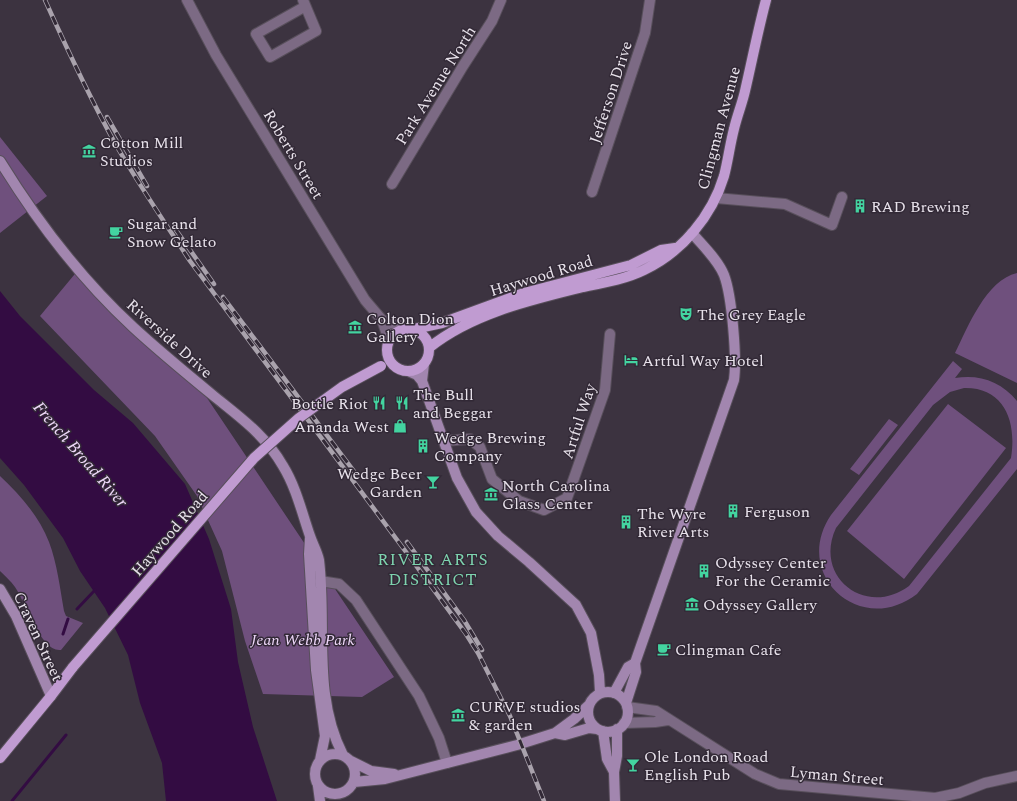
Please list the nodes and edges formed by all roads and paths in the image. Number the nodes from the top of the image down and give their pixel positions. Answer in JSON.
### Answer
{"nodes":[{"id":1,"x":187,"y":0,"type":"edge"},
{"id":2,"x":501,"y":0,"type":"edge"},
{"id":3,"x":650,"y":0,"type":"edge"},
{"id":4,"x":766,"y":0,"type":"edge"},
{"id":5,"x":303,"y":3,"type":"edge"},
{"id":6,"x":0,"y":161,"type":"edge"},
{"id":7,"x":392,"y":184,"type":"dead end"},
{"id":8,"x":592,"y":192,"type":"dead end"},
{"id":9,"x":842,"y":197,"type":"dead end"},
{"id":10,"x":716,"y":198,"type":"junction"},
{"id":11,"x":692,"y":233,"type":"junction"},
{"id":12,"x":538,"y":294,"type":"junction"},
{"id":13,"x":382,"y":320,"type":"junction"},
{"id":14,"x":410,"y":329,"type":"junction"},
{"id":15,"x":610,"y":334,"type":"dead end"},
{"id":16,"x":389,"y":340,"type":"junction"},
{"id":17,"x":430,"y":347,"type":"junction"},
{"id":18,"x":390,"y":361,"type":"junction"},
{"id":19,"x":424,"y":364,"type":"junction"},
{"id":20,"x":408,"y":371,"type":"junction"},
{"id":21,"x":422,"y":380,"type":"junction"},
{"id":22,"x":443,"y":441,"type":"junction"},
{"id":23,"x":310,"y":538,"type":"junction"},
{"id":24,"x":320,"y":581,"type":"junction"},
{"id":25,"x":0,"y":589,"type":"edge"},
{"id":26,"x":635,"y":662,"type":"junction"},
{"id":27,"x":600,"y":692,"type":"junction"},
{"id":28,"x":614,"y":693,"type":"junction"},
{"id":29,"x":51,"y":696,"type":"junction"},
{"id":30,"x":589,"y":705,"type":"junction"},
{"id":31,"x":626,"y":705,"type":"junction"},
{"id":32,"x":668,"y":720,"type":"junction"},
{"id":33,"x":620,"y":726,"type":"junction"},
{"id":34,"x":600,"y":730,"type":"junction"},
{"id":35,"x":555,"y":733,"type":"junction"},
{"id":36,"x":345,"y":757,"type":"junction"},
{"id":37,"x":0,"y":758,"type":"edge"},
{"id":38,"x":320,"y":760,"type":"junction"},
{"id":39,"x":447,"y":763,"type":"junction"},
{"id":40,"x":614,"y":772,"type":"junction"},
{"id":41,"x":402,"y":775,"type":"junction"},
{"id":42,"x":1017,"y":776,"type":"edge"},
{"id":43,"x":354,"y":782,"type":"junction"},
{"id":44,"x":318,"y":786,"type":"junction"},
{"id":45,"x":338,"y":797,"type":"edge"},
{"id":46,"x":320,"y":801,"type":"edge"},
{"id":47,"x":615,"y":801,"type":"edge"}],
"edges":[{"from":1,"to":13,"type":"street","name":"Roberts Street"},
{"from":2,"to":7,"type":"street","name":"Park Avenue North"},
{"from":3,"to":8,"type":"street","name":"Jefferson Drive"},
{"from":4,"to":10,"type":"main road","name":"Clingman Avenue"},
{"from":5,"to":5,"type":"street"},
{"from":6,"to":23,"type":"main road","name":"Riverside Drive"},
{"from":9,"to":10,"type":"street"},
{"from":10,"to":11,"type":"main road","name":"Clingman Avenue"},
{"from":11,"to":12,"type":"main road","name":"Haywood Road"},
{"from":11,"to":26,"type":"main road"},
{"from":12,"to":14,"type":"main road","name":"Haywood Road"},
{"from":12,"to":17,"type":"main road","name":"Haywood Road"},
{"from":13,"to":14,"type":"street"},
{"from":13,"to":16,"type":"street","name":"Roberts Street"},
{"from":14,"to":16,"type":"main road"},
{"from":14,"to":17,"type":"main road"},
{"from":15,"to":22,"type":"street","name":"Artful Way"},
{"from":16,"to":18,"type":"main road"},
{"from":17,"to":19,"type":"main road"},
{"from":18,"to":20,"type":"main road"},
{"from":18,"to":29,"type":"main road","name":"Haywood Road","bridge":true},
{"from":19,"to":20,"type":"main road"},
{"from":19,"to":21,"type":"main road"},
{"from":20,"to":21,"type":"main road"},
{"from":21,"to":22,"type":"main road"},
{"from":22,"to":27,"type":"main road"},
{"from":23,"to":24,"type":"main road","name":"Riverside Drive"},
{"from":23,"to":38,"type":"main road","name":"Riverside Drive"},
{"from":24,"to":36,"type":"main road","name":"Riverside Drive"},
{"from":24,"to":39,"type":"street"},
{"from":25,"to":29,"type":"main road","name":"Craven Street"},
{"from":26,"to":28,"type":"main road"},
{"from":26,"to":31,"type":"main road"},
{"from":27,"to":28,"type":"main road"},
{"from":27,"to":30,"type":"main road"},
{"from":28,"to":31,"type":"main road"},
{"from":29,"to":37,"type":"main road","name":"Haywood Road"},
{"from":30,"to":34,"type":"main road"},
{"from":30,"to":35,"type":"main road"},
{"from":31,"to":32,"type":"street","name":"Lyman Street"},
{"from":31,"to":33,"type":"main road"},
{"from":32,"to":33,"type":"street"},
{"from":32,"to":42,"type":"street","name":"Lyman Street"},
{"from":33,"to":34,"type":"main road"},
{"from":33,"to":40,"type":"main road"},
{"from":34,"to":35,"type":"main road"},
{"from":34,"to":40,"type":"main road"},
{"from":35,"to":39,"type":"main road"},
{"from":36,"to":38,"type":"main road"},
{"from":36,"to":41,"type":"main road"},
{"from":36,"to":43,"type":"main road"},
{"from":38,"to":44,"type":"main road"},
{"from":39,"to":41,"type":"main road"},
{"from":40,"to":47,"type":"main road"},
{"from":41,"to":43,"type":"main road"},
{"from":43,"to":45,"type":"main road"},
{"from":44,"to":45,"type":"main road"},
{"from":44,"to":46,"type":"main road"}]}
